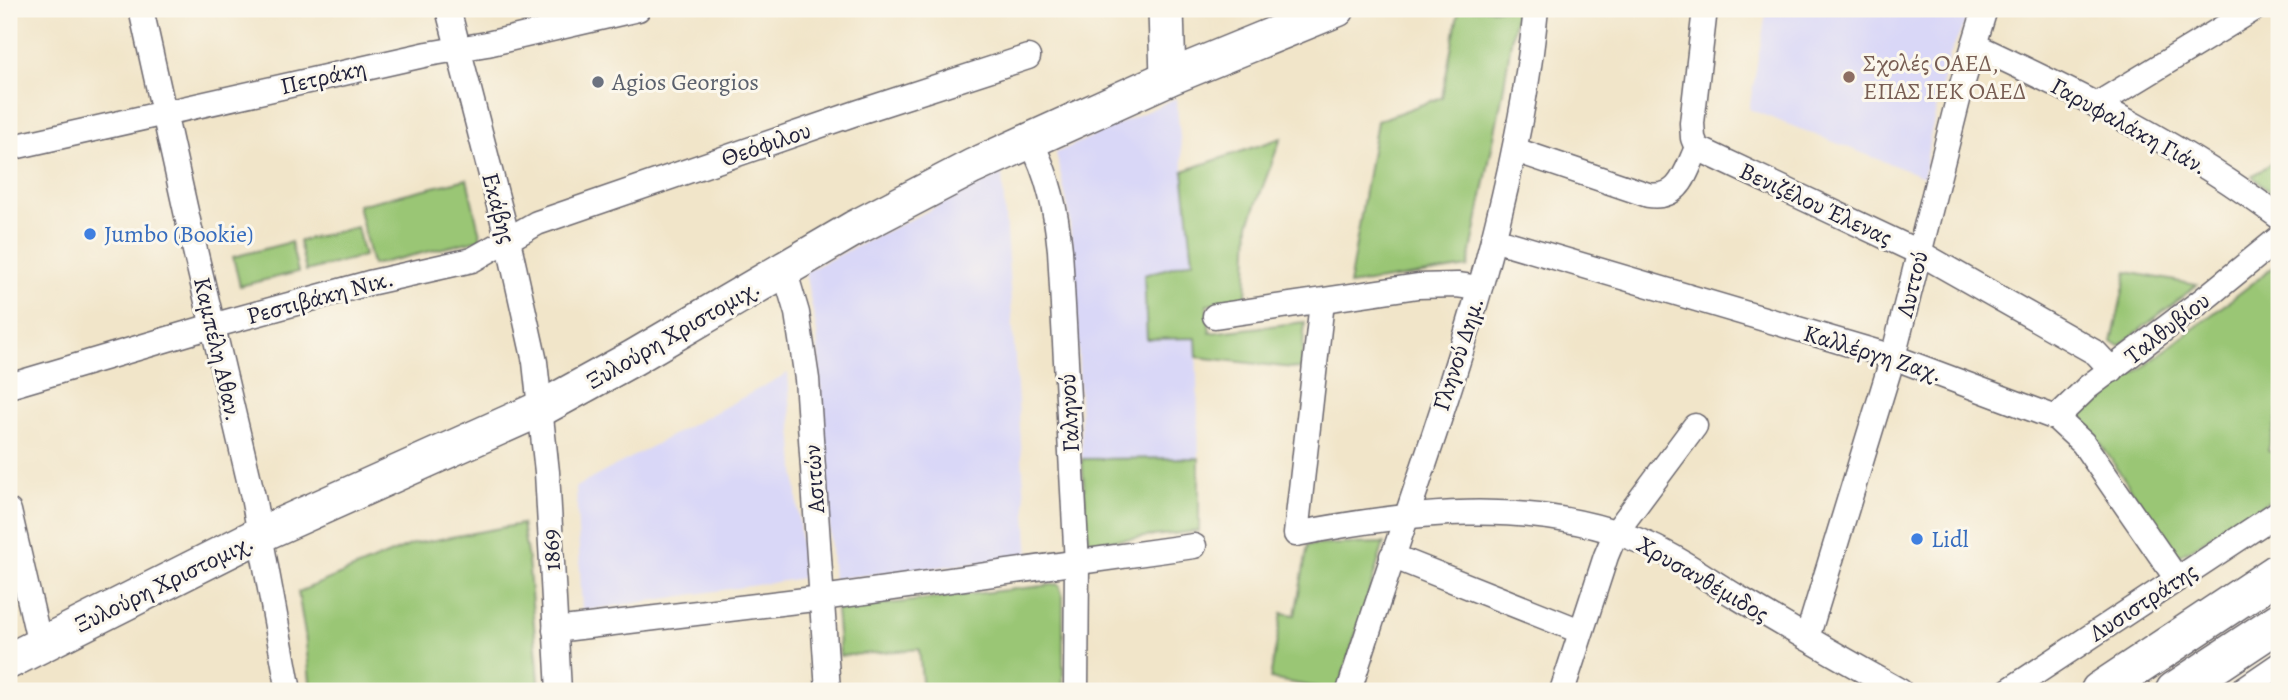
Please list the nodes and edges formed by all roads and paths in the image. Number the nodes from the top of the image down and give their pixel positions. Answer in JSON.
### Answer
{"nodes":[{"id":1,"x":141,"y":9,"type":"edge"},
{"id":2,"x":448,"y":9,"type":"edge"},
{"id":3,"x":638,"y":9,"type":"edge"},
{"id":4,"x":1166,"y":9,"type":"edge"},
{"id":5,"x":1337,"y":9,"type":"edge"},
{"id":6,"x":1536,"y":9,"type":"edge"},
{"id":7,"x":1705,"y":9,"type":"edge"},
{"id":8,"x":1985,"y":9,"type":"edge"},
{"id":9,"x":2254,"y":9,"type":"edge"},
{"id":10,"x":1973,"y":45,"type":"junction"},
{"id":11,"x":458,"y":48,"type":"junction"},
{"id":12,"x":1028,"y":57,"type":"dead end"},
{"id":13,"x":1168,"y":78,"type":"junction"},
{"id":14,"x":2096,"y":105,"type":"junction"},
{"id":15,"x":164,"y":112,"type":"junction"},
{"id":16,"x":1030,"y":140,"type":"junction"},
{"id":17,"x":9,"y":148,"type":"edge"},
{"id":18,"x":1697,"y":148,"type":"junction"},
{"id":19,"x":1515,"y":150,"type":"junction"},
{"id":20,"x":2279,"y":217,"type":"edge"},
{"id":21,"x":2279,"y":238,"type":"edge"},
{"id":22,"x":1493,"y":239,"type":"junction"},
{"id":23,"x":508,"y":240,"type":"junction"},
{"id":24,"x":1920,"y":253,"type":"junction"},
{"id":25,"x":784,"y":269,"type":"junction"},
{"id":26,"x":1479,"y":288,"type":"junction"},
{"id":27,"x":1322,"y":302,"type":"junction"},
{"id":28,"x":1215,"y":316,"type":"dead end"},
{"id":29,"x":212,"y":326,"type":"junction"},
{"id":30,"x":1893,"y":357,"type":"junction"},
{"id":31,"x":2112,"y":370,"type":"junction"},
{"id":32,"x":9,"y":386,"type":"edge"},
{"id":33,"x":542,"y":408,"type":"junction"},
{"id":34,"x":2056,"y":418,"type":"junction"},
{"id":35,"x":1695,"y":426,"type":"dead end"},
{"id":36,"x":9,"y":511,"type":"edge"},
{"id":37,"x":2279,"y":512,"type":"edge"},
{"id":38,"x":1407,"y":515,"type":"junction"},
{"id":39,"x":1616,"y":532,"type":"junction"},
{"id":40,"x":259,"y":535,"type":"junction"},
{"id":41,"x":1194,"y":546,"type":"dead end"},
{"id":42,"x":1392,"y":556,"type":"junction"},
{"id":43,"x":1077,"y":564,"type":"junction"},
{"id":44,"x":2279,"y":572,"type":"edge"},
{"id":45,"x":2177,"y":579,"type":"junction"},
{"id":46,"x":822,"y":598,"type":"junction"},
{"id":47,"x":2279,"y":622,"type":"edge"},
{"id":48,"x":555,"y":630,"type":"junction"},
{"id":49,"x":1580,"y":631,"type":"junction"},
{"id":50,"x":1807,"y":638,"type":"junction"},
{"id":51,"x":40,"y":645,"type":"junction"},
{"id":52,"x":9,"y":661,"type":"edge"},
{"id":53,"x":2279,"y":665,"type":"edge"},
{"id":54,"x":289,"y":691,"type":"edge"},
{"id":55,"x":559,"y":691,"type":"edge"},
{"id":56,"x":828,"y":691,"type":"edge"},
{"id":57,"x":1076,"y":691,"type":"edge"},
{"id":58,"x":1349,"y":691,"type":"edge"},
{"id":59,"x":1562,"y":691,"type":"edge"},
{"id":60,"x":1900,"y":691,"type":"edge"},
{"id":61,"x":2008,"y":691,"type":"edge"},
{"id":62,"x":2100,"y":691,"type":"edge"},
{"id":63,"x":2175,"y":691,"type":"edge"},
{"id":64,"x":2241,"y":691,"type":"edge"}],
"edges":[{"from":1,"to":15,"type":"street","name":"Καμπέλη Αθαν."},
{"from":2,"to":11,"type":"street","name":"Εκάβης"},
{"from":3,"to":11,"type":"street","name":"Πετράκη"},
{"from":4,"to":13,"type":"street"},
{"from":5,"to":13,"type":"street","name":"Ξυλούρη Χριστομιχ."},
{"from":6,"to":19,"type":"street","name":"Γληνού Δημ."},
{"from":7,"to":18,"type":"street"},
{"from":8,"to":10,"type":"street","name":"Λυττού"},
{"from":9,"to":14,"type":"street"},
{"from":10,"to":14,"type":"street","name":"Γαρυφαλάκη Γιάν."},
{"from":10,"to":24,"type":"street","name":"Λυττού"},
{"from":11,"to":15,"type":"street","name":"Πετράκη"},
{"from":11,"to":23,"type":"street","name":"Εκάβης"},
{"from":12,"to":23,"type":"street","name":"Θεόφιλου"},
{"from":13,"to":16,"type":"street","name":"Ξυλούρη Χριστομιχ."},
{"from":14,"to":20,"type":"street","name":"Γαρυφαλάκη Γιάν."},
{"from":15,"to":17,"type":"street","name":"Πετράκη"},
{"from":15,"to":29,"type":"street","name":"Καμπέλη Αθαν."},
{"from":16,"to":25,"type":"street","name":"Ξυλούρη Χριστομιχ."},
{"from":16,"to":43,"type":"street","name":"Γαληνού"},
{"from":18,"to":19,"type":"street"},
{"from":18,"to":24,"type":"street","name":"Βενιζέλου Έλενας"},
{"from":19,"to":22,"type":"street","name":"Γληνού Δημ."},
{"from":21,"to":31,"type":"street","name":"Ταλθυβίου"},
{"from":22,"to":26,"type":"street","name":"Γληνού Δημ."},
{"from":22,"to":30,"type":"street","name":"Καλλέργη Ζαχ."},
{"from":23,"to":29,"type":"street","name":"Ρεστιβάκη Νικ."},
{"from":23,"to":33,"type":"street","name":"Εκάβης"},
{"from":24,"to":30,"type":"street","name":"Λυττού"},
{"from":24,"to":31,"type":"street","name":"Βενιζέλου Έλενας"},
{"from":25,"to":33,"type":"street","name":"Ξυλούρη Χριστομιχ."},
{"from":25,"to":46,"type":"street","name":"Ασιτών"},
{"from":26,"to":27,"type":"street"},
{"from":26,"to":38,"type":"street","name":"Γληνού Δημ."},
{"from":27,"to":28,"type":"street"},
{"from":27,"to":38,"type":"street","name":"Χρυσανθέμιδος"},
{"from":29,"to":32,"type":"street","name":"Ρεστιβάκη Νικ."},
{"from":29,"to":40,"type":"street","name":"Καμπέλη Αθαν."},
{"from":30,"to":34,"type":"street","name":"Καλλέργη Ζαχ."},
{"from":30,"to":50,"type":"street","name":"Λυττού"},
{"from":31,"to":34,"type":"street","name":"Ταλθυβίου"},
{"from":33,"to":40,"type":"street","name":"Ξυλούρη Χριστομιχ."},
{"from":33,"to":48,"type":"street","name":"1869"},
{"from":34,"to":45,"type":"street","name":"Καλλέργη Ζαχ."},
{"from":35,"to":39,"type":"street"},
{"from":36,"to":51,"type":"street"},
{"from":37,"to":45,"type":"street","name":"Λυσιστράτης"},
{"from":38,"to":39,"type":"street","name":"Χρυσανθέμιδος"},
{"from":38,"to":42,"type":"street","name":"Γληνού Δημ."},
{"from":39,"to":49,"type":"street"},
{"from":39,"to":50,"type":"street","name":"Χρυσανθέμιδος"},
{"from":40,"to":51,"type":"street","name":"Ξυλούρη Χριστομιχ."},
{"from":40,"to":54,"type":"street","name":"Καμπέλη Αθαν."},
{"from":41,"to":43,"type":"street"},
{"from":42,"to":49,"type":"street"},
{"from":42,"to":58,"type":"street","name":"Γληνού Δημ."},
{"from":43,"to":46,"type":"street"},
{"from":43,"to":57,"type":"street","name":"Γαληνού"},
{"from":44,"to":62,"type":"highway"},
{"from":45,"to":61,"type":"street","name":"Λυσιστράτης"},
{"from":46,"to":48,"type":"street"},
{"from":46,"to":56,"type":"street","name":"Ασιτών"},
{"from":47,"to":63,"type":"highway"},
{"from":48,"to":55,"type":"street","name":"1869"},
{"from":49,"to":59,"type":"street"},
{"from":50,"to":60,"type":"street","name":"Χρυσανθέμιδος"},
{"from":51,"to":52,"type":"street","name":"Ξυλούρη Χριστομιχ."},
{"from":53,"to":64,"type":"street"}]}
